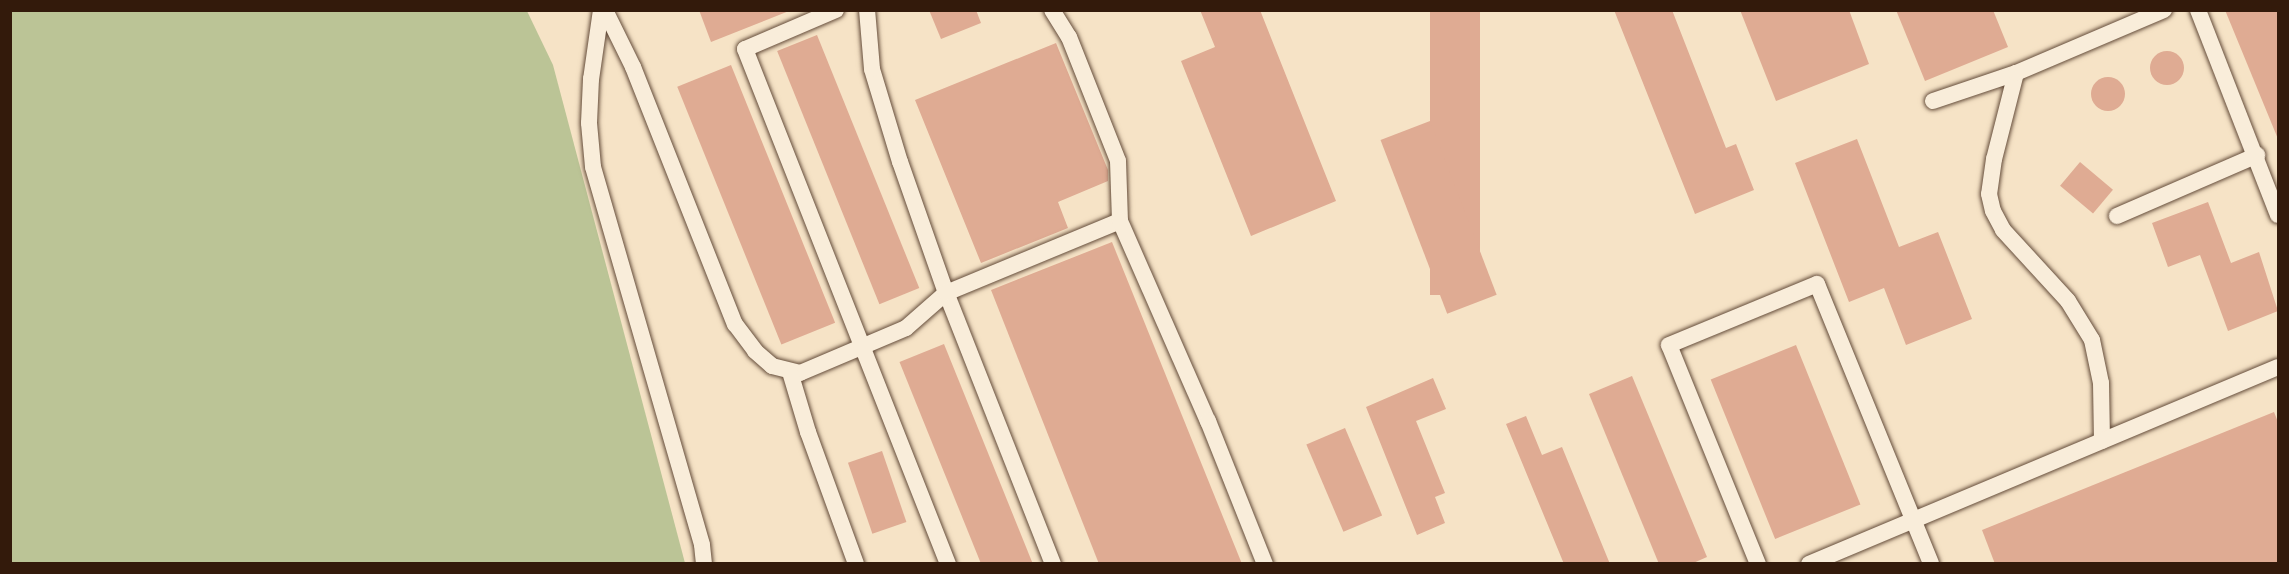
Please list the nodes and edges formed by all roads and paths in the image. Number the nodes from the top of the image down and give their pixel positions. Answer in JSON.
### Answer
{"nodes":[{"id":1,"x":601,"y":10,"type":"edge"},
{"id":2,"x":605,"y":10,"type":"edge"},
{"id":3,"x":836,"y":10,"type":"edge"},
{"id":4,"x":867,"y":10,"type":"edge"},
{"id":5,"x":1052,"y":10,"type":"edge"},
{"id":6,"x":2164,"y":10,"type":"edge"},
{"id":7,"x":2198,"y":10,"type":"edge"},
{"id":8,"x":2016,"y":73,"type":"junction"},
{"id":9,"x":1933,"y":101,"type":"dead end"},
{"id":10,"x":2257,"y":155,"type":"junction"},
{"id":11,"x":2278,"y":215,"type":"edge"},
{"id":12,"x":2117,"y":216,"type":"dead end"},
{"id":13,"x":1120,"y":221,"type":"junction"},
{"id":14,"x":946,"y":293,"type":"junction"},
{"id":15,"x":864,"y":347,"type":"junction"},
{"id":16,"x":2278,"y":367,"type":"edge"},
{"id":17,"x":790,"y":372,"type":"junction"},
{"id":18,"x":2102,"y":441,"type":"junction"},
{"id":19,"x":1914,"y":519,"type":"junction"},
{"id":20,"x":704,"y":564,"type":"edge"},
{"id":21,"x":856,"y":564,"type":"edge"},
{"id":22,"x":948,"y":564,"type":"edge"},
{"id":23,"x":1053,"y":564,"type":"edge"},
{"id":24,"x":1265,"y":564,"type":"edge"},
{"id":25,"x":1758,"y":564,"type":"edge"},
{"id":26,"x":1809,"y":564,"type":"edge"},
{"id":27,"x":1931,"y":564,"type":"edge"}],
"edges":[{"from":1,"to":20,"type":"lane"},
{"from":2,"to":17,"type":"lane"},
{"from":3,"to":15,"type":"lane"},
{"from":4,"to":14,"type":"lane"},
{"from":5,"to":13,"type":"lane"},
{"from":6,"to":8,"type":"lane"},
{"from":7,"to":10,"type":"lane"},
{"from":8,"to":9,"type":"lane"},
{"from":8,"to":18,"type":"lane"},
{"from":10,"to":11,"type":"lane"},
{"from":10,"to":12,"type":"lane"},
{"from":13,"to":14,"type":"lane"},
{"from":13,"to":24,"type":"lane"},
{"from":14,"to":15,"type":"lane"},
{"from":14,"to":23,"type":"lane"},
{"from":15,"to":17,"type":"lane"},
{"from":15,"to":22,"type":"lane"},
{"from":16,"to":18,"type":"lane"},
{"from":17,"to":21,"type":"lane"},
{"from":18,"to":19,"type":"lane"},
{"from":19,"to":25,"type":"lane"},
{"from":19,"to":26,"type":"lane"},
{"from":19,"to":27,"type":"lane"}]}
